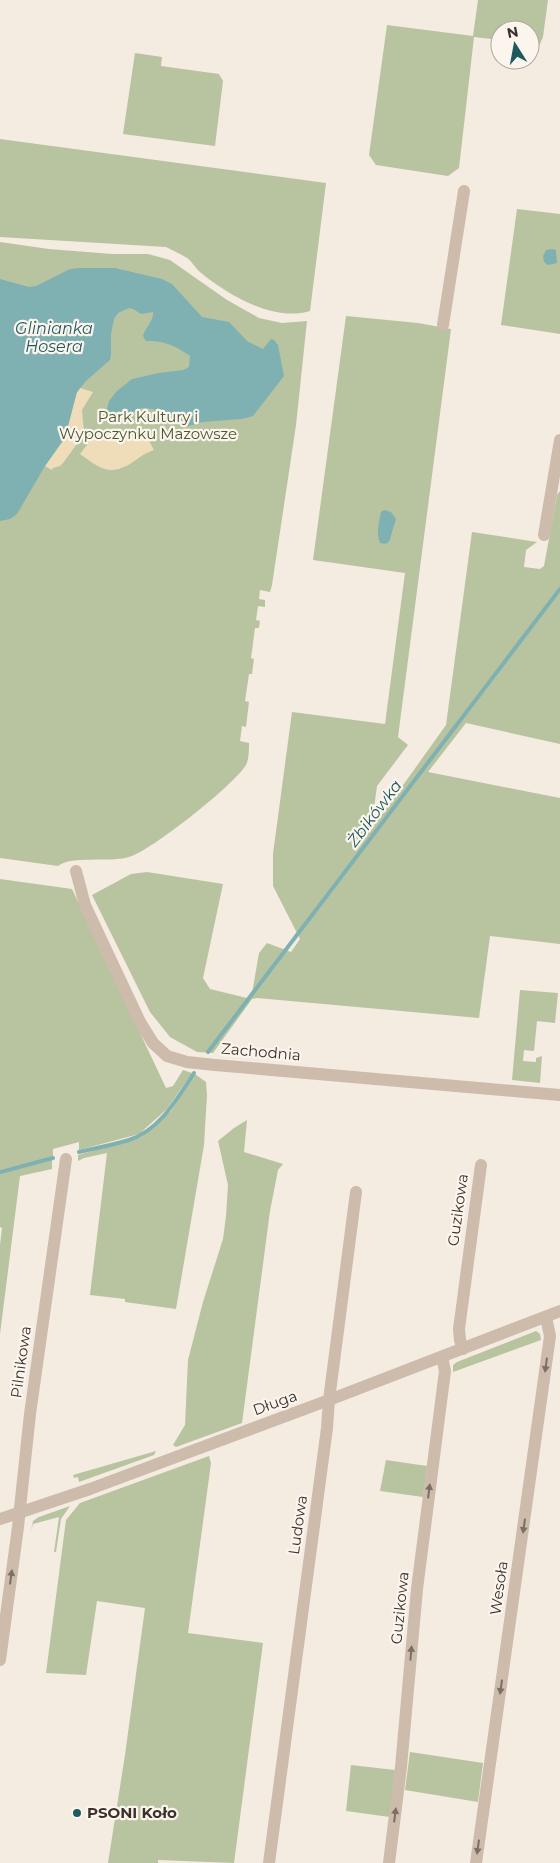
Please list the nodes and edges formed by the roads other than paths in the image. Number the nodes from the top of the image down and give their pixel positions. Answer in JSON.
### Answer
{"nodes":[{"id":1,"x":464,"y":191,"type":"dead end"},
{"id":2,"x":443,"y":325,"type":"dead end"},
{"id":3,"x":560,"y":440,"type":"edge"},
{"id":4,"x":544,"y":535,"type":"dead end"},
{"id":5,"x":76,"y":872,"type":"dead end"},
{"id":6,"x":560,"y":1095,"type":"edge"},
{"id":7,"x":66,"y":1158,"type":"dead end"},
{"id":8,"x":481,"y":1165,"type":"dead end"},
{"id":9,"x":356,"y":1192,"type":"dead end"},
{"id":10,"x":560,"y":1311,"type":"edge"},
{"id":11,"x":546,"y":1317,"type":"junction"},
{"id":12,"x":463,"y":1349,"type":"junction"},
{"id":13,"x":442,"y":1357,"type":"junction"},
{"id":14,"x":329,"y":1400,"type":"junction"},
{"id":15,"x":19,"y":1513,"type":"junction"},
{"id":16,"x":0,"y":1519,"type":"edge"},
{"id":17,"x":0,"y":1660,"type":"edge"},
{"id":18,"x":269,"y":1863,"type":"edge"},
{"id":19,"x":389,"y":1863,"type":"edge"},
{"id":20,"x":476,"y":1863,"type":"edge"}],
"edges":[{"from":1,"to":2,"type":"street"},
{"from":3,"to":4,"type":"street"},
{"from":5,"to":6,"type":"street","name":"Zachodnia"},
{"from":7,"to":15,"type":"street","name":"Pilnikowa"},
{"from":8,"to":12,"type":"street","name":"Guzikowa"},
{"from":9,"to":14,"type":"street","name":"Ludowa"},
{"from":10,"to":11,"type":"street","name":"Długa"},
{"from":11,"to":12,"type":"street","name":"Długa"},
{"from":11,"to":20,"type":"street","name":"Wesoła","one_way":true},
{"from":12,"to":13,"type":"street","name":"Długa"},
{"from":13,"to":14,"type":"street","name":"Długa"},
{"from":19,"to":13,"type":"street","name":"Guzikowa","one_way":true},
{"from":14,"to":15,"type":"street","name":"Długa"},
{"from":14,"to":18,"type":"street","name":"Ludowa"},
{"from":15,"to":16,"type":"street","name":"Długa"},
{"from":17,"to":15,"type":"street","name":"Pilnikowa","one_way":true}]}
